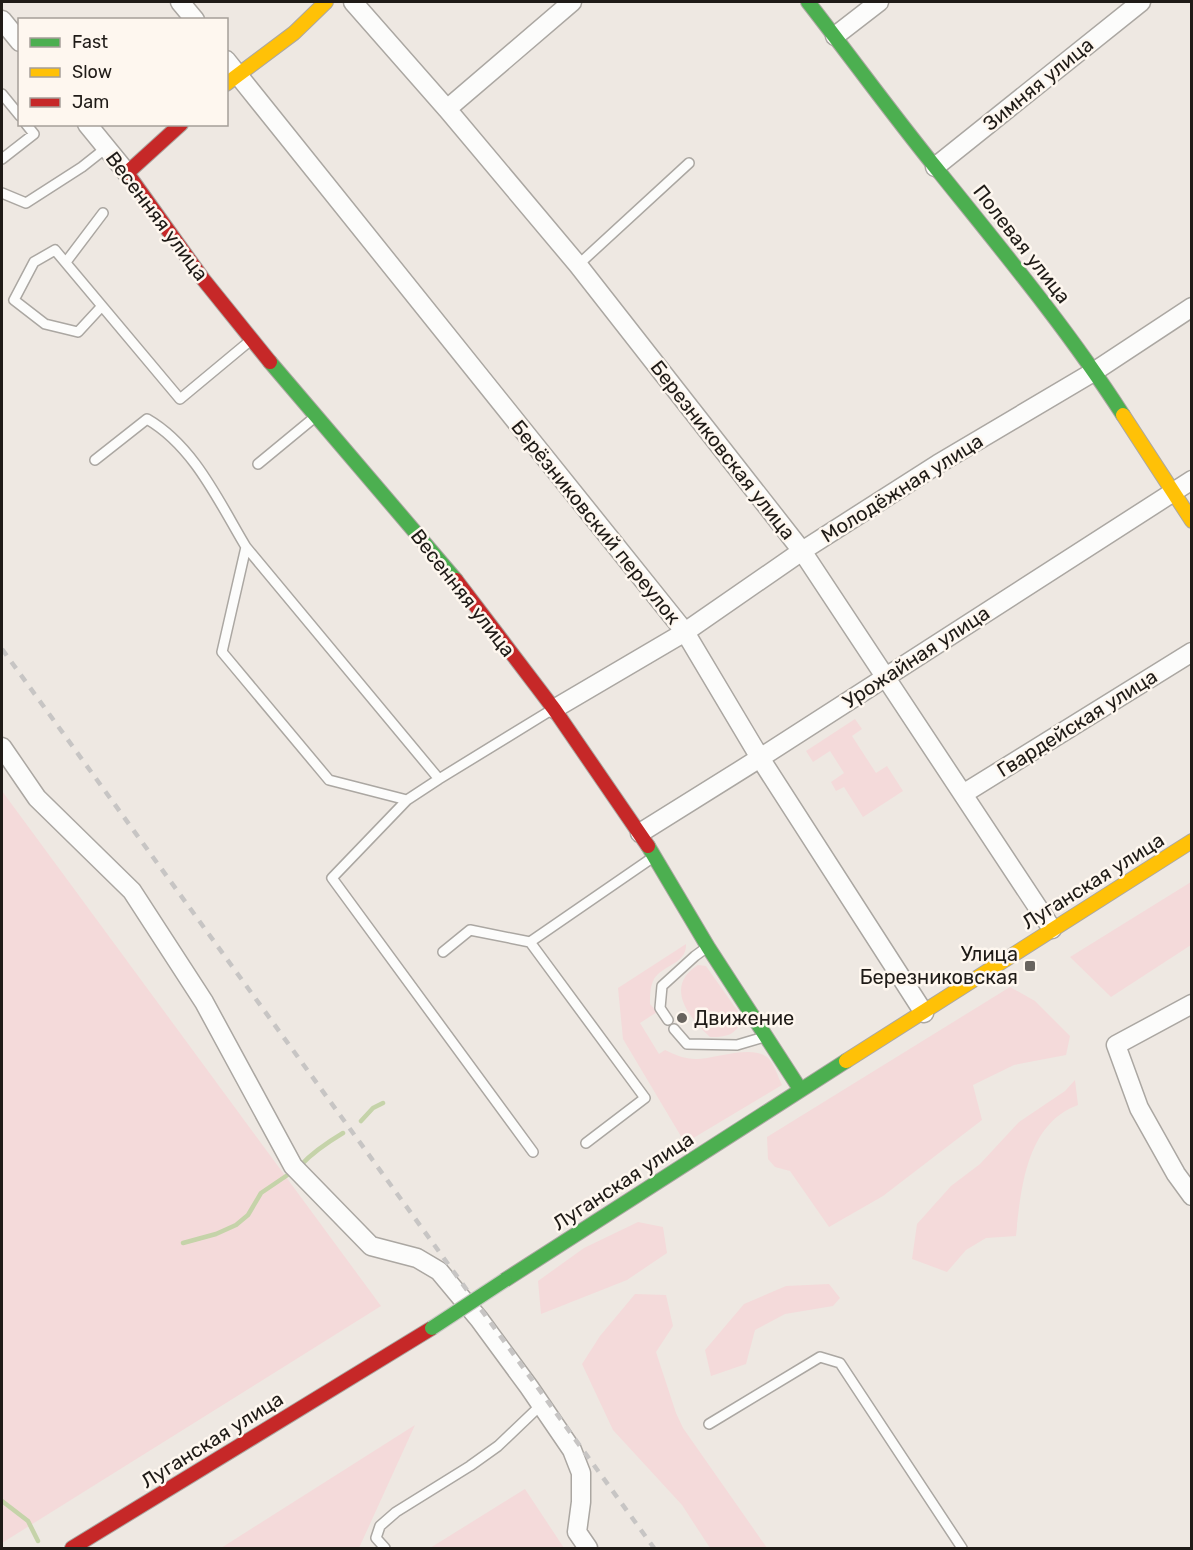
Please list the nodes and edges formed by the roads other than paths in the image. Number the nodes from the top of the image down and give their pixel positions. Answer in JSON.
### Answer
{"nodes":[{"id":1,"x":180,"y":2,"type":"edge"},
{"id":2,"x":326,"y":2,"type":"edge"},
{"id":3,"x":353,"y":2,"type":"edge"},
{"id":4,"x":572,"y":2,"type":"edge"},
{"id":5,"x":808,"y":2,"type":"edge"},
{"id":6,"x":879,"y":2,"type":"edge"},
{"id":7,"x":1142,"y":2,"type":"edge"},
{"id":8,"x":193,"y":18,"type":"edge"},
{"id":9,"x":2,"y":20,"type":"edge"},
{"id":10,"x":836,"y":36,"type":"junction"},
{"id":11,"x":18,"y":40,"type":"edge"},
{"id":12,"x":230,"y":72,"type":"edge"},
{"id":13,"x":2,"y":94,"type":"edge"},
{"id":14,"x":447,"y":109,"type":"junction"},
{"id":15,"x":18,"y":114,"type":"edge"},
{"id":16,"x":28,"y":126,"type":"edge"},
{"id":17,"x":89,"y":126,"type":"edge"},
{"id":18,"x":179,"y":126,"type":"edge"},
{"id":19,"x":106,"y":148,"type":"junction"},
{"id":20,"x":2,"y":159,"type":"edge"},
{"id":21,"x":689,"y":163,"type":"dead end"},
{"id":22,"x":935,"y":167,"type":"junction"},
{"id":23,"x":127,"y":173,"type":"junction"},
{"id":24,"x":2,"y":193,"type":"edge"},
{"id":25,"x":103,"y":213,"type":"dead end"},
{"id":26,"x":66,"y":262,"type":"junction"},
{"id":27,"x":578,"y":265,"type":"junction"},
{"id":28,"x":102,"y":306,"type":"junction"},
{"id":29,"x":1191,"y":307,"type":"edge"},
{"id":30,"x":252,"y":339,"type":"junction"},
{"id":31,"x":1095,"y":371,"type":"junction"},
{"id":32,"x":316,"y":416,"type":"junction"},
{"id":33,"x":95,"y":460,"type":"dead end"},
{"id":34,"x":258,"y":464,"type":"dead end"},
{"id":35,"x":1191,"y":480,"type":"edge"},
{"id":36,"x":1173,"y":492,"type":"junction"},
{"id":37,"x":1191,"y":521,"type":"edge"},
{"id":38,"x":246,"y":547,"type":"junction"},
{"id":39,"x":801,"y":551,"type":"junction"},
{"id":40,"x":685,"y":632,"type":"junction"},
{"id":41,"x":1191,"y":652,"type":"edge"},
{"id":42,"x":884,"y":678,"type":"junction"},
{"id":43,"x":554,"y":709,"type":"junction"},
{"id":44,"x":2,"y":747,"type":"edge"},
{"id":45,"x":760,"y":758,"type":"junction"},
{"id":46,"x":439,"y":779,"type":"junction"},
{"id":47,"x":963,"y":794,"type":"junction"},
{"id":48,"x":408,"y":800,"type":"junction"},
{"id":49,"x":640,"y":833,"type":"junction"},
{"id":50,"x":1191,"y":841,"type":"edge"},
{"id":51,"x":654,"y":856,"type":"junction"},
{"id":52,"x":1052,"y":929,"type":"junction"},
{"id":53,"x":531,"y":942,"type":"junction"},
{"id":54,"x":708,"y":947,"type":"junction"},
{"id":55,"x":443,"y":952,"type":"dead end"},
{"id":56,"x":1191,"y":1004,"type":"edge"},
{"id":57,"x":924,"y":1013,"type":"junction"},
{"id":58,"x":668,"y":1020,"type":"dead end"},
{"id":59,"x":674,"y":1029,"type":"dead end"},
{"id":60,"x":766,"y":1037,"type":"junction"},
{"id":61,"x":800,"y":1089,"type":"junction"},
{"id":62,"x":586,"y":1143,"type":"dead end"},
{"id":63,"x":533,"y":1152,"type":"dead end"},
{"id":64,"x":1191,"y":1196,"type":"edge"},
{"id":65,"x":542,"y":1404,"type":"junction"},
{"id":66,"x":709,"y":1424,"type":"dead end"},
{"id":67,"x":72,"y":1548,"type":"edge"},
{"id":68,"x":385,"y":1548,"type":"edge"},
{"id":69,"x":588,"y":1548,"type":"edge"},
{"id":70,"x":962,"y":1548,"type":"edge"}],
"edges":[{"from":1,"to":8,"type":"street"},
{"from":2,"to":12,"type":"main road"},
{"from":3,"to":14,"type":"street","name":"Березниковская улица"},
{"from":4,"to":14,"type":"street"},
{"from":5,"to":10,"type":"main road","name":"Полевая улица"},
{"from":6,"to":10,"type":"street"},
{"from":7,"to":22,"type":"street","name":"Зимняя улица"},
{"from":9,"to":11,"type":"street"},
{"from":10,"to":22,"type":"main road","name":"Полевая улица"},
{"from":12,"to":40,"type":"street","name":"Берёзниковский переулок"},
{"from":13,"to":15,"type":"lane"},
{"from":14,"to":27,"type":"street","name":"Березниковская улица"},
{"from":16,"to":20,"type":"lane"},
{"from":17,"to":19,"type":"street","name":"Весенняя улица"},
{"from":18,"to":23,"type":"main road"},
{"from":19,"to":23,"type":"street","name":"Весенняя улица"},
{"from":19,"to":24,"type":"lane"},
{"from":21,"to":27,"type":"lane"},
{"from":22,"to":31,"type":"main road","name":"Полевая улица"},
{"from":23,"to":30,"type":"main road","name":"Весенняя улица"},
{"from":25,"to":26,"type":"lane"},
{"from":26,"to":28,"type":"lane"},
{"from":26,"to":28,"type":"lane"},
{"from":27,"to":39,"type":"street","name":"Березниковская улица"},
{"from":28,"to":30,"type":"lane"},
{"from":29,"to":31,"type":"street","name":"Молодёжная улица"},
{"from":30,"to":32,"type":"main road","name":"Весенняя улица"},
{"from":31,"to":36,"type":"main road","name":"Полевая улица"},
{"from":31,"to":39,"type":"street","name":"Молодёжная улица"},
{"from":32,"to":34,"type":"lane"},
{"from":32,"to":43,"type":"main road","name":"Весенняя улица"},
{"from":33,"to":38,"type":"lane"},
{"from":35,"to":36,"type":"street","name":"Урожайная улица"},
{"from":36,"to":37,"type":"main road","name":"Полевая улица"},
{"from":36,"to":42,"type":"street","name":"Урожайная улица"},
{"from":38,"to":46,"type":"lane"},
{"from":38,"to":48,"type":"lane"},
{"from":39,"to":40,"type":"street","name":"Молодёжная улица"},
{"from":39,"to":42,"type":"street","name":"Березниковская улица"},
{"from":40,"to":43,"type":"street","name":"Молодёжная улица"},
{"from":40,"to":45,"type":"street","name":"Берёзниковский переулок"},
{"from":41,"to":47,"type":"street","name":"Гвардейская улица"},
{"from":42,"to":45,"type":"street","name":"Урожайная улица"},
{"from":42,"to":47,"type":"street","name":"Березниковская улица"},
{"from":43,"to":46,"type":"lane"},
{"from":43,"to":49,"type":"main road","name":"Весенняя улица"},
{"from":44,"to":65,"type":"street"},
{"from":45,"to":49,"type":"street","name":"Урожайная улица"},
{"from":45,"to":57,"type":"street","name":"Берёзниковский переулок"},
{"from":46,"to":48,"type":"lane"},
{"from":47,"to":52,"type":"street","name":"Березниковская улица"},
{"from":48,"to":63,"type":"lane"},
{"from":49,"to":51,"type":"main road","name":"Весенняя улица"},
{"from":50,"to":52,"type":"main road","name":"Луганская улица"},
{"from":51,"to":53,"type":"lane"},
{"from":51,"to":54,"type":"main road","name":"Весенняя улица"},
{"from":52,"to":57,"type":"main road","name":"Луганская улица"},
{"from":53,"to":55,"type":"lane"},
{"from":53,"to":62,"type":"lane"},
{"from":54,"to":58,"type":"lane"},
{"from":54,"to":60,"type":"main road","name":"Весенняя улица"},
{"from":56,"to":64,"type":"street"},
{"from":57,"to":61,"type":"main road","name":"Луганская улица"},
{"from":59,"to":60,"type":"lane"},
{"from":60,"to":61,"type":"main road","name":"Весенняя улица"},
{"from":61,"to":67,"type":"main road","name":"Луганская улица","bridge":true},
{"from":65,"to":68,"type":"lane"},
{"from":65,"to":69,"type":"street"},
{"from":66,"to":70,"type":"lane"}]}
